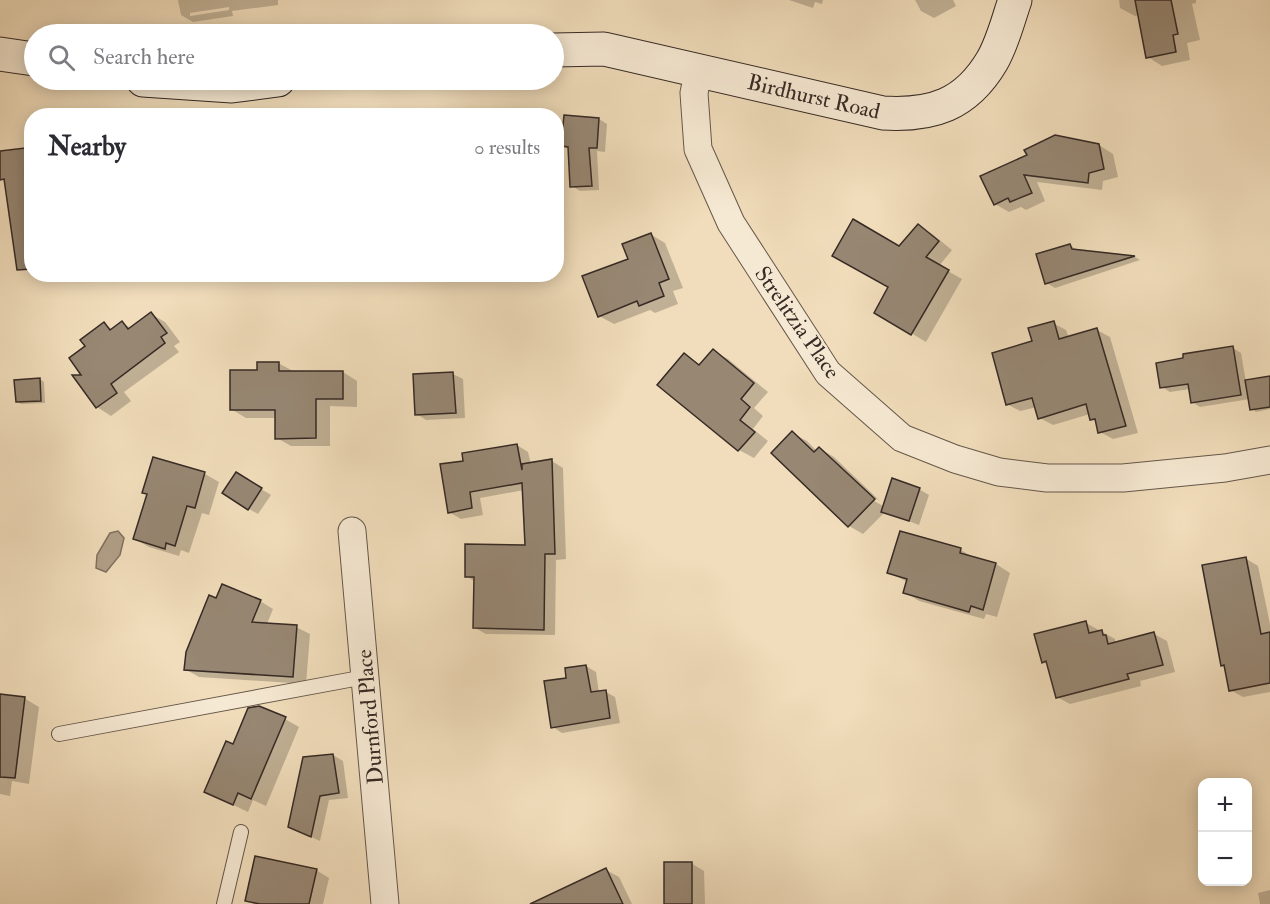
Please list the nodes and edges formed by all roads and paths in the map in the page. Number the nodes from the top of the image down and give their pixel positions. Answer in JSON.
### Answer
{"nodes":[{"id":1,"x":1015,"y":0,"type":"edge"},
{"id":2,"x":564,"y":50,"type":"edge"},
{"id":3,"x":0,"y":54,"type":"edge"},
{"id":4,"x":24,"y":58,"type":"edge"},
{"id":5,"x":699,"y":69,"type":"junction"},
{"id":6,"x":1270,"y":460,"type":"edge"},
{"id":7,"x":352,"y":531,"type":"dead end"},
{"id":8,"x":365,"y":677,"type":"junction"},
{"id":9,"x":59,"y":734,"type":"dead end"},
{"id":10,"x":241,"y":832,"type":"dead end"},
{"id":11,"x":224,"y":904,"type":"edge"},
{"id":12,"x":385,"y":904,"type":"edge"}],
"edges":[{"from":1,"to":5,"type":"street","name":"Birdhurst Road"},
{"from":2,"to":5,"type":"street","name":"Birdhurst Road"},
{"from":3,"to":4,"type":"street"},
{"from":5,"to":6,"type":"street","name":"Strelitzia Place"},
{"from":7,"to":8,"type":"street","name":"Durnford Place"},
{"from":8,"to":9,"type":"lane"},
{"from":8,"to":12,"type":"street","name":"Durnford Place"},
{"from":10,"to":11,"type":"lane"}]}
